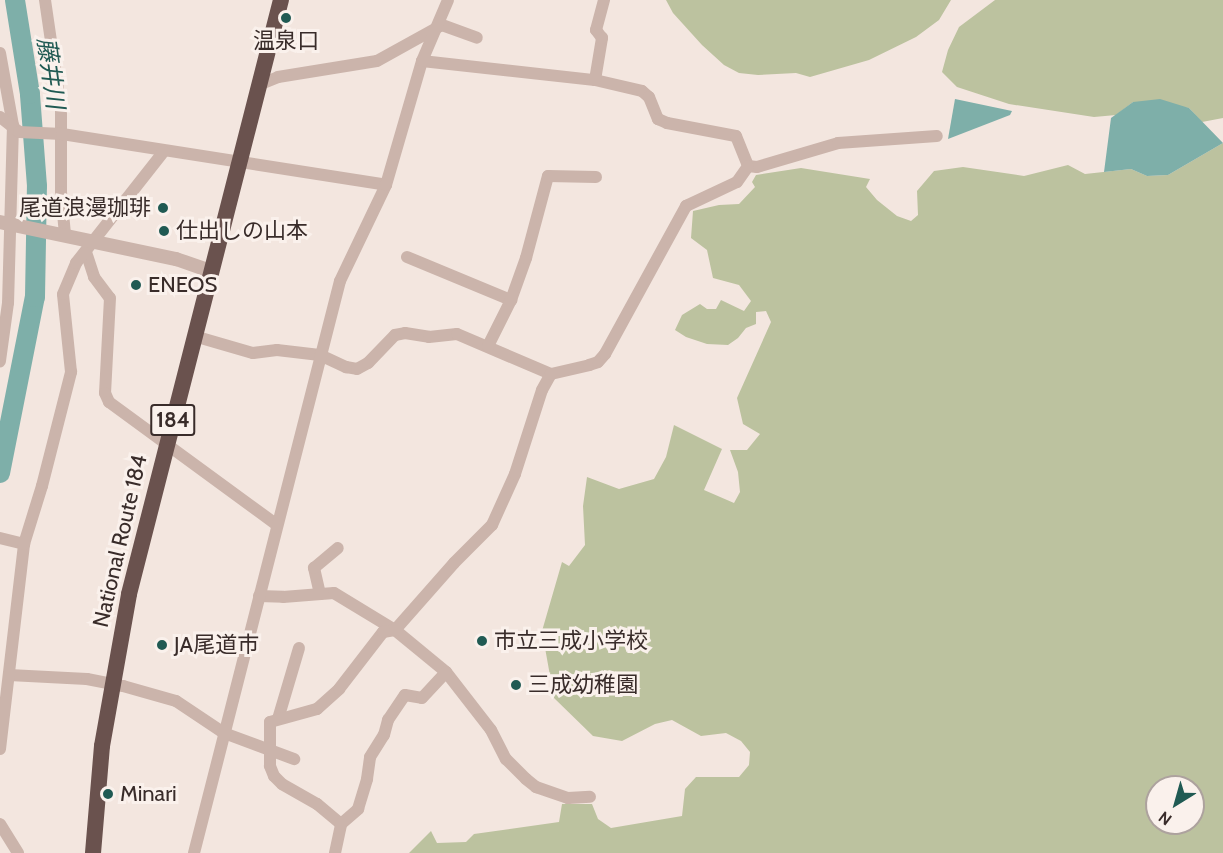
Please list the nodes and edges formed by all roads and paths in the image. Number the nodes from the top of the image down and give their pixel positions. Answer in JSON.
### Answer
{"nodes":[{"id":1,"x":45,"y":0,"type":"edge"},
{"id":2,"x":281,"y":0,"type":"edge"},
{"id":3,"x":448,"y":0,"type":"edge"},
{"id":4,"x":604,"y":0,"type":"edge"},
{"id":5,"x":437,"y":28,"type":"junction"},
{"id":6,"x":477,"y":38,"type":"dead end"},
{"id":7,"x":0,"y":53,"type":"edge"},
{"id":8,"x":422,"y":62,"type":"junction"},
{"id":9,"x":595,"y":80,"type":"junction"},
{"id":10,"x":261,"y":84,"type":"junction"},
{"id":11,"x":0,"y":117,"type":"edge"},
{"id":12,"x":16,"y":128,"type":"junction"},
{"id":13,"x":58,"y":135,"type":"junction"},
{"id":14,"x":937,"y":136,"type":"dead end"},
{"id":15,"x":164,"y":151,"type":"junction"},
{"id":16,"x":240,"y":162,"type":"junction"},
{"id":17,"x":748,"y":166,"type":"junction"},
{"id":18,"x":596,"y":177,"type":"dead end"},
{"id":19,"x":386,"y":185,"type":"junction"},
{"id":20,"x":7,"y":223,"type":"edge"},
{"id":21,"x":61,"y":233,"type":"junction"},
{"id":22,"x":94,"y":241,"type":"junction"},
{"id":23,"x":86,"y":252,"type":"junction"},
{"id":24,"x":407,"y":256,"type":"dead end"},
{"id":25,"x":211,"y":272,"type":"junction"},
{"id":26,"x":511,"y":300,"type":"junction"},
{"id":27,"x":194,"y":336,"type":"junction"},
{"id":28,"x":488,"y":346,"type":"junction"},
{"id":29,"x":320,"y":355,"type":"junction"},
{"id":30,"x":0,"y":362,"type":"edge"},
{"id":31,"x":551,"y":374,"type":"junction"},
{"id":32,"x":165,"y":446,"type":"junction"},
{"id":33,"x":277,"y":525,"type":"junction"},
{"id":34,"x":6,"y":539,"type":"edge"},
{"id":35,"x":24,"y":544,"type":"junction"},
{"id":36,"x":338,"y":548,"type":"dead end"},
{"id":37,"x":320,"y":594,"type":"junction"},
{"id":38,"x":259,"y":596,"type":"junction"},
{"id":39,"x":395,"y":630,"type":"junction"},
{"id":40,"x":298,"y":648,"type":"dead end"},
{"id":41,"x":446,"y":672,"type":"junction"},
{"id":42,"x":9,"y":675,"type":"junction"},
{"id":43,"x":112,"y":685,"type":"junction"},
{"id":44,"x":278,"y":719,"type":"junction"},
{"id":45,"x":224,"y":733,"type":"junction"},
{"id":46,"x":0,"y":749,"type":"edge"},
{"id":47,"x":270,"y":750,"type":"junction"},
{"id":48,"x":294,"y":759,"type":"dead end"},
{"id":49,"x":590,"y":797,"type":"dead end"},
{"id":50,"x":0,"y":824,"type":"edge"},
{"id":51,"x":341,"y":824,"type":"junction"},
{"id":52,"x":18,"y":853,"type":"edge"},
{"id":53,"x":93,"y":853,"type":"edge"},
{"id":54,"x":194,"y":853,"type":"edge"},
{"id":55,"x":335,"y":853,"type":"edge"}],
"edges":[{"from":1,"to":13,"type":"street"},
{"from":2,"to":10,"type":"highway","name":"National Route 184","number":"184"},
{"from":3,"to":5,"type":"street"},
{"from":4,"to":9,"type":"street"},
{"from":5,"to":6,"type":"street"},
{"from":5,"to":8,"type":"street"},
{"from":5,"to":10,"type":"street"},
{"from":7,"to":12,"type":"street"},
{"from":8,"to":9,"type":"street"},
{"from":8,"to":19,"type":"street"},
{"from":9,"to":17,"type":"street"},
{"from":10,"to":16,"type":"highway","name":"National Route 184","number":"184"},
{"from":11,"to":12,"type":"street"},
{"from":12,"to":13,"type":"street"},
{"from":12,"to":20,"type":"street"},
{"from":13,"to":15,"type":"street"},
{"from":13,"to":21,"type":"street"},
{"from":14,"to":17,"type":"street"},
{"from":15,"to":16,"type":"street"},
{"from":15,"to":22,"type":"street"},
{"from":16,"to":19,"type":"street"},
{"from":16,"to":25,"type":"highway","name":"National Route 184","number":"184"},
{"from":17,"to":31,"type":"street"},
{"from":18,"to":26,"type":"street"},
{"from":19,"to":29,"type":"street"},
{"from":20,"to":21,"type":"street"},
{"from":20,"to":30,"type":"street"},
{"from":21,"to":22,"type":"street"},
{"from":22,"to":23,"type":"street"},
{"from":22,"to":25,"type":"street"},
{"from":23,"to":32,"type":"street"},
{"from":23,"to":35,"type":"street"},
{"from":24,"to":26,"type":"street"},
{"from":25,"to":27,"type":"highway","name":"National Route 184","number":"184"},
{"from":26,"to":28,"type":"street"},
{"from":27,"to":29,"type":"street"},
{"from":27,"to":32,"type":"highway","name":"National Route 184","number":"184"},
{"from":28,"to":29,"type":"street"},
{"from":28,"to":31,"type":"street"},
{"from":29,"to":33,"type":"street"},
{"from":31,"to":39,"type":"street"},
{"from":32,"to":33,"type":"street"},
{"from":32,"to":43,"type":"highway","name":"National Route 184","number":"184"},
{"from":33,"to":38,"type":"street"},
{"from":34,"to":35,"type":"street"},
{"from":35,"to":42,"type":"street"},
{"from":36,"to":37,"type":"street"},
{"from":37,"to":38,"type":"street"},
{"from":37,"to":39,"type":"street"},
{"from":38,"to":45,"type":"street"},
{"from":39,"to":41,"type":"street"},
{"from":39,"to":44,"type":"street"},
{"from":40,"to":44,"type":"street"},
{"from":41,"to":49,"type":"street"},
{"from":41,"to":51,"type":"street"},
{"from":42,"to":43,"type":"street"},
{"from":42,"to":46,"type":"street"},
{"from":43,"to":45,"type":"street"},
{"from":43,"to":53,"type":"highway","name":"National Route 184","number":"184"},
{"from":44,"to":47,"type":"street"},
{"from":45,"to":47,"type":"street"},
{"from":45,"to":54,"type":"street"},
{"from":47,"to":48,"type":"street"},
{"from":47,"to":51,"type":"street"},
{"from":50,"to":52,"type":"street"},
{"from":51,"to":55,"type":"street"}]}
